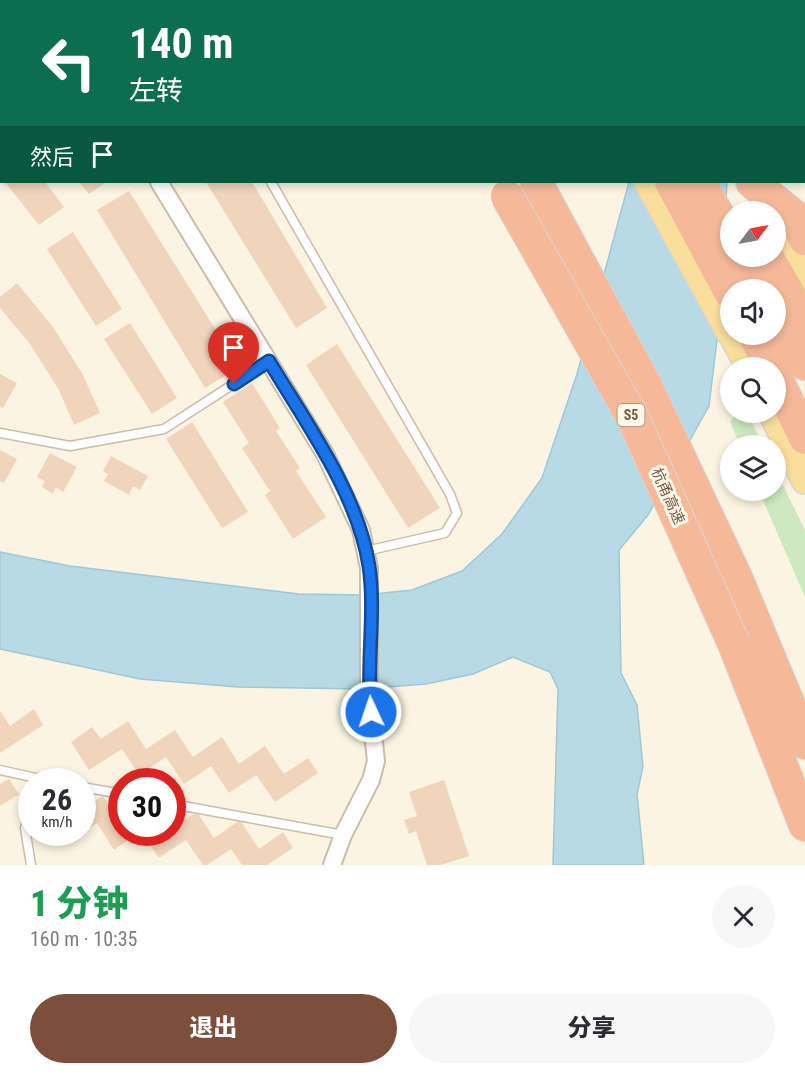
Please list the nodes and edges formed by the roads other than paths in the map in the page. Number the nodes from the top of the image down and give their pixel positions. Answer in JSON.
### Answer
{"nodes":[{"id":1,"x":160,"y":183,"type":"edge"},
{"id":2,"x":272,"y":183,"type":"edge"},
{"id":3,"x":537,"y":183,"type":"edge"},
{"id":4,"x":649,"y":183,"type":"edge"},
{"id":5,"x":672,"y":183,"type":"edge"},
{"id":6,"x":700,"y":183,"type":"edge"},
{"id":7,"x":724,"y":183,"type":"edge"},
{"id":8,"x":752,"y":183,"type":"edge"},
{"id":9,"x":753,"y":183,"type":"edge"},
{"id":10,"x":502,"y":189,"type":"edge"},
{"id":11,"x":734,"y":201,"type":"edge"},
{"id":12,"x":762,"y":201,"type":"edge"},
{"id":13,"x":720,"y":218,"type":"edge"},
{"id":14,"x":805,"y":239,"type":"edge"},
{"id":15,"x":786,"y":248,"type":"edge"},
{"id":16,"x":774,"y":267,"type":"edge"},
{"id":17,"x":723,"y":279,"type":"edge"},
{"id":18,"x":805,"y":285,"type":"edge"},
{"id":19,"x":720,"y":313,"type":"edge"},
{"id":20,"x":805,"y":322,"type":"edge"},
{"id":21,"x":786,"y":331,"type":"edge"},
{"id":22,"x":269,"y":361,"type":"junction"},
{"id":23,"x":805,"y":364,"type":"edge"},
{"id":24,"x":786,"y":398,"type":"edge"},
{"id":25,"x":777,"y":423,"type":"edge"},
{"id":26,"x":0,"y":433,"type":"edge"},
{"id":27,"x":805,"y":438,"type":"edge"},
{"id":28,"x":805,"y":480,"type":"edge"},
{"id":29,"x":366,"y":551,"type":"junction"},
{"id":30,"x":805,"y":743,"type":"edge"},
{"id":31,"x":0,"y":770,"type":"edge"},
{"id":32,"x":18,"y":774,"type":"edge"},
{"id":33,"x":186,"y":807,"type":"edge"},
{"id":34,"x":805,"y":825,"type":"edge"},
{"id":35,"x":344,"y":835,"type":"junction"},
{"id":36,"x":28,"y":846,"type":"edge"},
{"id":37,"x":31,"y":865,"type":"edge"},
{"id":38,"x":332,"y":865,"type":"edge"}],
"edges":[{"from":1,"to":22,"type":"street"},
{"from":2,"to":29,"type":"lane"},
{"from":3,"to":30,"type":"highway","name":"杭甬高速","number":"S5"},
{"from":4,"to":19,"type":"main road"},
{"from":5,"to":17,"type":"highway"},
{"from":6,"to":13,"type":"highway"},
{"from":7,"to":11,"type":"highway"},
{"from":8,"to":12,"type":"main road"},
{"from":9,"to":14,"type":"highway"},
{"from":10,"to":34,"type":"highway","name":"杭甬高速","number":"S5","bridge":true},
{"from":15,"to":18,"type":"main road"},
{"from":16,"to":20,"type":"highway"},
{"from":21,"to":23,"type":"highway"},
{"from":22,"to":26,"type":"lane"},
{"from":22,"to":29,"type":"street"},
{"from":24,"to":27,"type":"highway"},
{"from":25,"to":28,"type":"main road"},
{"from":29,"to":35,"type":"street","bridge":true},
{"from":31,"to":32,"type":"lane"},
{"from":33,"to":35,"type":"lane"},
{"from":35,"to":38,"type":"street"},
{"from":36,"to":37,"type":"lane"}]}
